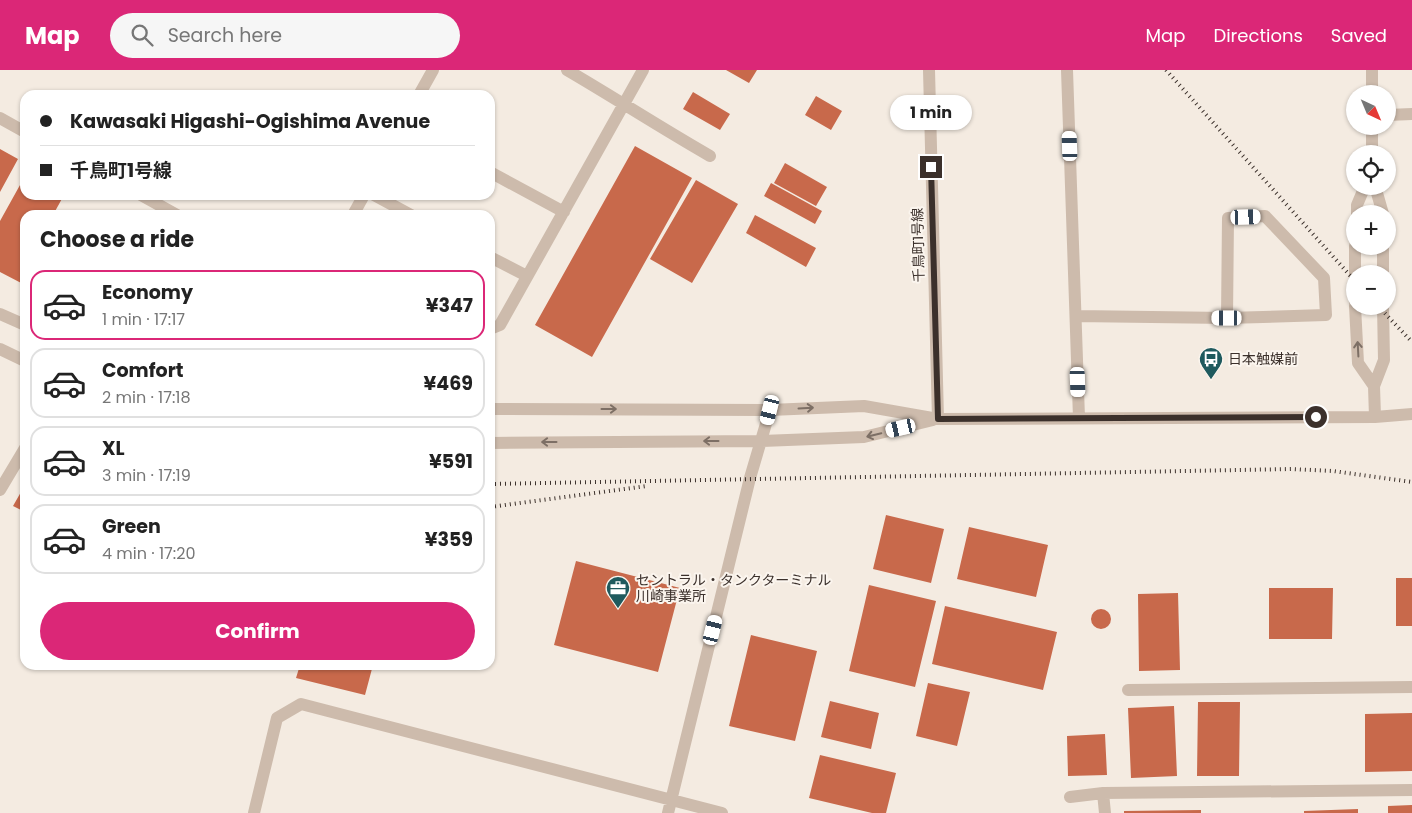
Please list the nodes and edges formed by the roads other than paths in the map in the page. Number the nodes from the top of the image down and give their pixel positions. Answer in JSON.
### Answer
{"nodes":[{"id":1,"x":433,"y":70,"type":"edge"},
{"id":2,"x":567,"y":70,"type":"edge"},
{"id":3,"x":643,"y":70,"type":"edge"},
{"id":4,"x":929,"y":70,"type":"edge"},
{"id":5,"x":1067,"y":70,"type":"edge"},
{"id":6,"x":1372,"y":70,"type":"edge"},
{"id":7,"x":1372,"y":85,"type":"edge"},
{"id":8,"x":422,"y":90,"type":"edge"},
{"id":9,"x":624,"y":104,"type":"junction"},
{"id":10,"x":1412,"y":114,"type":"edge"},
{"id":11,"x":1396,"y":115,"type":"edge"},
{"id":12,"x":0,"y":118,"type":"edge"},
{"id":13,"x":20,"y":129,"type":"edge"},
{"id":14,"x":710,"y":156,"type":"dead end"},
{"id":15,"x":495,"y":175,"type":"edge"},
{"id":16,"x":150,"y":200,"type":"edge"},
{"id":17,"x":383,"y":200,"type":"edge"},
{"id":18,"x":168,"y":210,"type":"edge"},
{"id":19,"x":402,"y":210,"type":"edge"},
{"id":20,"x":564,"y":212,"type":"junction"},
{"id":21,"x":495,"y":260,"type":"edge"},
{"id":22,"x":527,"y":276,"type":"junction"},
{"id":23,"x":0,"y":314,"type":"edge"},
{"id":24,"x":1355,"y":315,"type":"edge"},
{"id":25,"x":1383,"y":315,"type":"edge"},
{"id":26,"x":1076,"y":316,"type":"junction"},
{"id":27,"x":1227,"y":318,"type":"junction"},
{"id":28,"x":20,"y":323,"type":"edge"},
{"id":29,"x":495,"y":327,"type":"edge"},
{"id":30,"x":0,"y":350,"type":"edge"},
{"id":31,"x":20,"y":359,"type":"edge"},
{"id":32,"x":1374,"y":386,"type":"junction"},
{"id":33,"x":495,"y":409,"type":"edge"},
{"id":34,"x":770,"y":410,"type":"junction"},
{"id":35,"x":1412,"y":414,"type":"edge"},
{"id":36,"x":1375,"y":417,"type":"junction"},
{"id":37,"x":1079,"y":418,"type":"junction"},
{"id":38,"x":938,"y":419,"type":"junction"},
{"id":39,"x":762,"y":441,"type":"junction"},
{"id":40,"x":495,"y":442,"type":"edge"},
{"id":41,"x":20,"y":456,"type":"edge"},
{"id":42,"x":0,"y":490,"type":"edge"},
{"id":43,"x":1412,"y":687,"type":"edge"},
{"id":44,"x":1128,"y":690,"type":"dead end"},
{"id":45,"x":1412,"y":790,"type":"edge"},
{"id":46,"x":1103,"y":793,"type":"junction"},
{"id":47,"x":1070,"y":797,"type":"dead end"},
{"id":48,"x":671,"y":800,"type":"junction"},
{"id":49,"x":254,"y":813,"type":"edge"},
{"id":50,"x":668,"y":813,"type":"edge"},
{"id":51,"x":722,"y":813,"type":"edge"},
{"id":52,"x":1105,"y":813,"type":"edge"}],
"edges":[{"from":1,"to":8,"type":"street"},
{"from":2,"to":9,"type":"street"},
{"from":3,"to":9,"type":"street"},
{"from":4,"to":38,"type":"street","name":"千鳥町1号線"},
{"from":5,"to":26,"type":"street"},
{"from":6,"to":7,"type":"street"},
{"from":9,"to":14,"type":"street"},
{"from":9,"to":20,"type":"street"},
{"from":10,"to":11,"type":"street"},
{"from":12,"to":13,"type":"street"},
{"from":15,"to":20,"type":"street"},
{"from":16,"to":18,"type":"street"},
{"from":17,"to":19,"type":"street"},
{"from":20,"to":22,"type":"street"},
{"from":21,"to":22,"type":"street"},
{"from":22,"to":29,"type":"street"},
{"from":23,"to":28,"type":"street"},
{"from":32,"to":24,"type":"street","one_way":true},
{"from":25,"to":32,"type":"street"},
{"from":26,"to":27,"type":"street"},
{"from":26,"to":37,"type":"street"},
{"from":27,"to":27,"type":"street"},
{"from":30,"to":31,"type":"street"},
{"from":32,"to":36,"type":"street"},
{"from":33,"to":34,"type":"street","one_way":true},
{"from":34,"to":38,"type":"street","one_way":true},
{"from":34,"to":39,"type":"street"},
{"from":35,"to":36,"type":"street"},
{"from":36,"to":37,"type":"street"},
{"from":37,"to":38,"type":"street"},
{"from":38,"to":39,"type":"street","one_way":true},
{"from":39,"to":40,"type":"street","one_way":true},
{"from":39,"to":48,"type":"street"},
{"from":41,"to":42,"type":"street"},
{"from":43,"to":44,"type":"street"},
{"from":45,"to":46,"type":"street"},
{"from":46,"to":47,"type":"street"},
{"from":46,"to":52,"type":"street"},
{"from":48,"to":49,"type":"street"},
{"from":48,"to":50,"type":"street"},
{"from":48,"to":51,"type":"street"}]}
